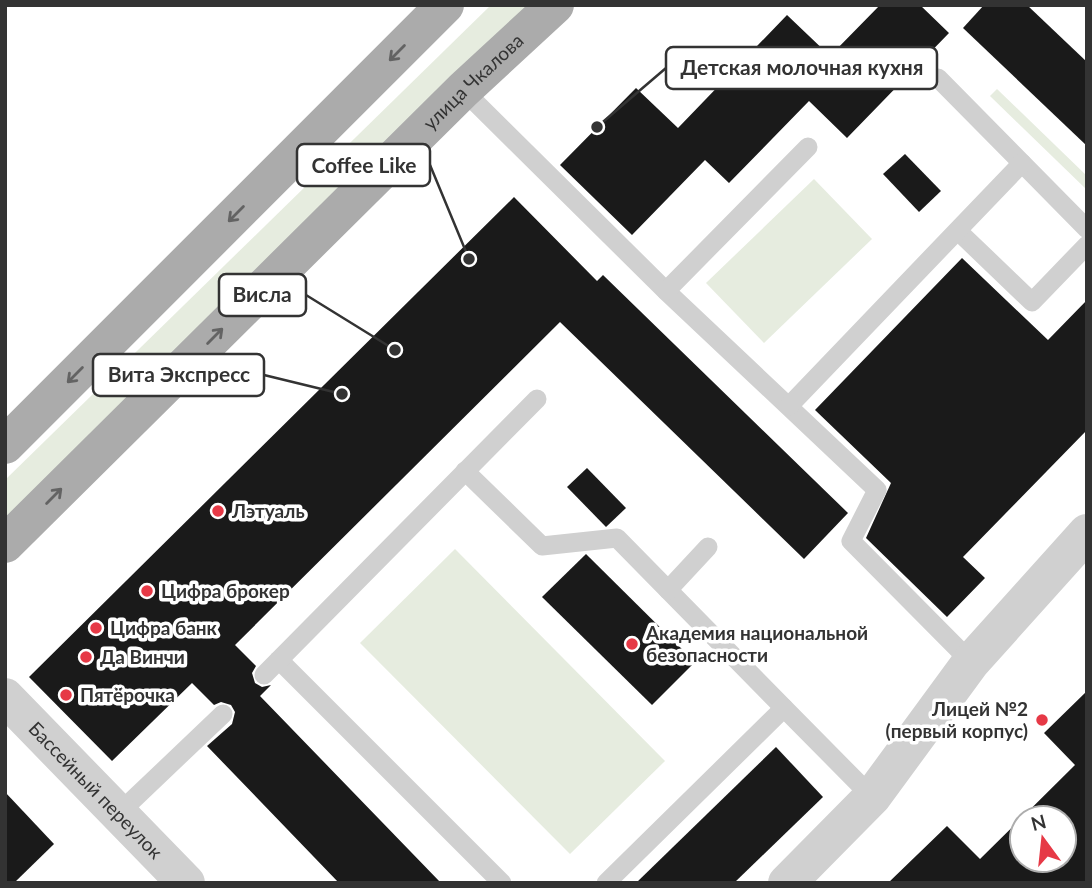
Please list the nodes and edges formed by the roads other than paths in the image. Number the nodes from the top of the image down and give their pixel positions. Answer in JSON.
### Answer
{"nodes":[{"id":1,"x":445,"y":5,"type":"edge"},
{"id":2,"x":555,"y":5,"type":"edge"},
{"id":3,"x":938,"y":78,"type":"dead end"},
{"id":4,"x":463,"y":90,"type":"junction"},
{"id":5,"x":808,"y":147,"type":"dead end"},
{"id":6,"x":1022,"y":163,"type":"junction"},
{"id":7,"x":1087,"y":229,"type":"edge"},
{"id":8,"x":958,"y":232,"type":"junction"},
{"id":9,"x":1087,"y":245,"type":"edge"},
{"id":10,"x":667,"y":291,"type":"junction"},
{"id":11,"x":537,"y":399,"type":"dead end"},
{"id":12,"x":789,"y":406,"type":"junction"},
{"id":13,"x":5,"y":445,"type":"edge"},
{"id":14,"x":465,"y":471,"type":"junction"},
{"id":15,"x":1087,"y":533,"type":"edge"},
{"id":16,"x":5,"y":544,"type":"edge"},
{"id":17,"x":708,"y":547,"type":"dead end"},
{"id":18,"x":668,"y":590,"type":"junction"},
{"id":19,"x":279,"y":660,"type":"junction"},
{"id":20,"x":971,"y":662,"type":"junction"},
{"id":21,"x":264,"y":675,"type":"dead end"},
{"id":22,"x":5,"y":696,"type":"edge"},
{"id":23,"x":785,"y":708,"type":"junction"},
{"id":24,"x":223,"y":714,"type":"dead end"},
{"id":25,"x":872,"y":797,"type":"junction"},
{"id":26,"x":119,"y":813,"type":"junction"},
{"id":27,"x":186,"y":883,"type":"edge"},
{"id":28,"x":502,"y":883,"type":"edge"},
{"id":29,"x":606,"y":883,"type":"edge"},
{"id":30,"x":788,"y":883,"type":"edge"}],
"edges":[{"from":1,"to":13,"type":"main road","one_way":true},
{"from":2,"to":4,"type":"main road","name":"улица Чкалова"},
{"from":3,"to":6,"type":"lane"},
{"from":4,"to":10,"type":"lane"},
{"from":16,"to":4,"type":"main road","name":"улица Чкалова","one_way":true},
{"from":5,"to":10,"type":"lane"},
{"from":6,"to":7,"type":"lane"},
{"from":6,"to":8,"type":"lane"},
{"from":8,"to":9,"type":"lane"},
{"from":8,"to":12,"type":"lane"},
{"from":10,"to":12,"type":"lane"},
{"from":11,"to":14,"type":"lane"},
{"from":12,"to":20,"type":"lane"},
{"from":14,"to":18,"type":"lane"},
{"from":14,"to":19,"type":"lane"},
{"from":15,"to":20,"type":"street"},
{"from":17,"to":18,"type":"lane"},
{"from":18,"to":23,"type":"lane"},
{"from":19,"to":21,"type":"lane"},
{"from":19,"to":28,"type":"lane"},
{"from":20,"to":25,"type":"street"},
{"from":22,"to":26,"type":"street","name":"Бассейный переулок"},
{"from":23,"to":25,"type":"lane"},
{"from":23,"to":29,"type":"lane"},
{"from":24,"to":26,"type":"lane"},
{"from":25,"to":30,"type":"street"},
{"from":26,"to":27,"type":"street","name":"Бассейный переулок"}]}
